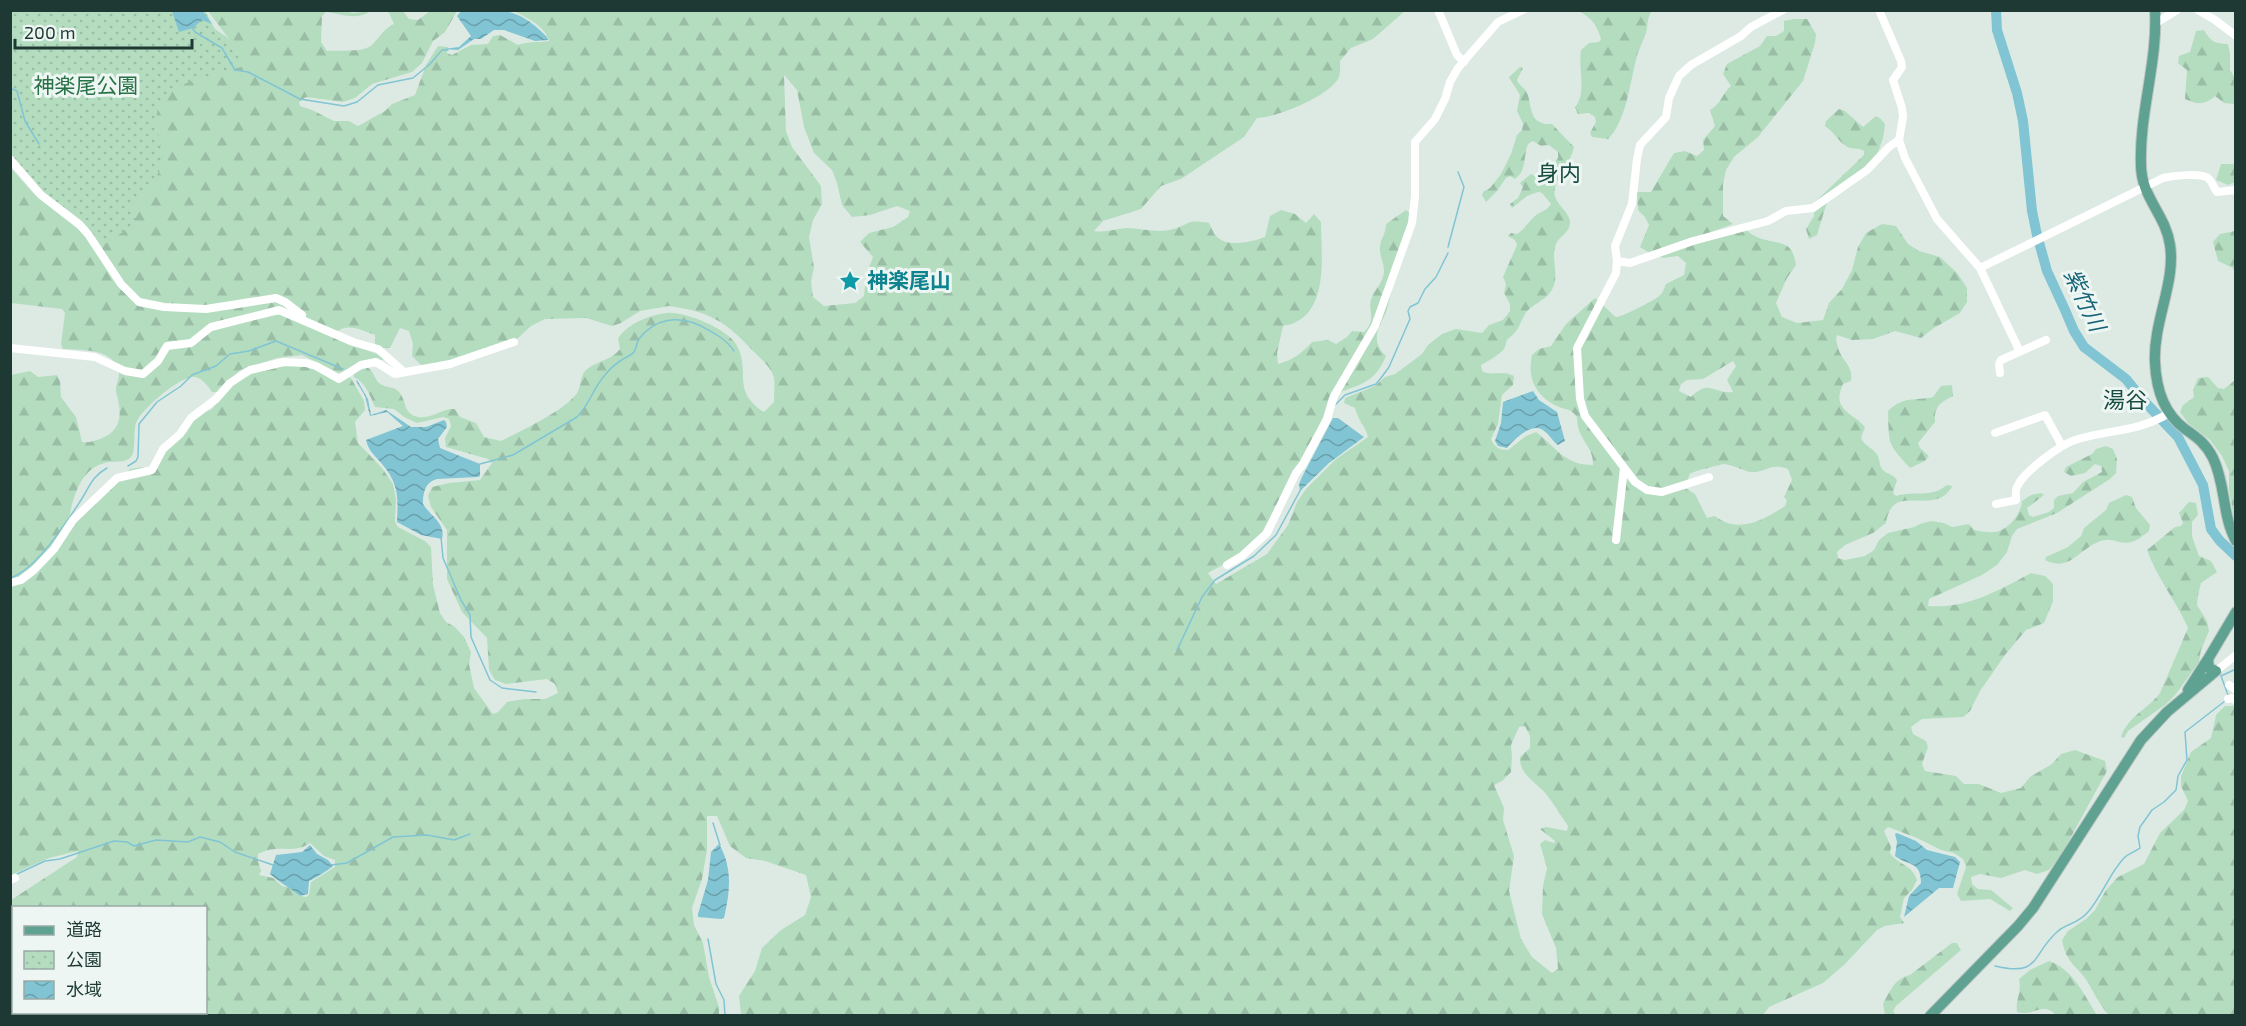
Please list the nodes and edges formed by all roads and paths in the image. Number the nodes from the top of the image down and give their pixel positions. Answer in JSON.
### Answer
{"nodes":[{"id":1,"x":1438,"y":10,"type":"edge"},
{"id":2,"x":1523,"y":10,"type":"edge"},
{"id":3,"x":1783,"y":10,"type":"edge"},
{"id":4,"x":1879,"y":10,"type":"edge"},
{"id":5,"x":2155,"y":10,"type":"edge"},
{"id":6,"x":2177,"y":10,"type":"edge"},
{"id":7,"x":2198,"y":10,"type":"edge"},
{"id":8,"x":2156,"y":23,"type":"junction"},
{"id":9,"x":2235,"y":36,"type":"edge"},
{"id":10,"x":1464,"y":62,"type":"junction"},
{"id":11,"x":1899,"y":140,"type":"junction"},
{"id":12,"x":10,"y":159,"type":"edge"},
{"id":13,"x":2144,"y":187,"type":"junction"},
{"id":14,"x":2235,"y":190,"type":"edge"},
{"id":15,"x":1617,"y":261,"type":"junction"},
{"id":16,"x":1980,"y":268,"type":"junction"},
{"id":17,"x":341,"y":337,"type":"junction"},
{"id":18,"x":2046,"y":340,"type":"dead end"},
{"id":19,"x":514,"y":342,"type":"dead end"},
{"id":20,"x":10,"y":348,"type":"edge"},
{"id":21,"x":2020,"y":352,"type":"junction"},
{"id":22,"x":404,"y":372,"type":"junction"},
{"id":23,"x":2000,"y":373,"type":"dead end"},
{"id":24,"x":2163,"y":417,"type":"junction"},
{"id":25,"x":1995,"y":433,"type":"dead end"},
{"id":26,"x":2062,"y":446,"type":"junction"},
{"id":27,"x":1624,"y":468,"type":"junction"},
{"id":28,"x":1709,"y":477,"type":"dead end"},
{"id":29,"x":1996,"y":504,"type":"dead end"},
{"id":30,"x":1616,"y":540,"type":"dead end"},
{"id":31,"x":2235,"y":541,"type":"edge"},
{"id":32,"x":1227,"y":565,"type":"dead end"},
{"id":33,"x":10,"y":583,"type":"edge"},
{"id":34,"x":2235,"y":612,"type":"edge"},
{"id":35,"x":2235,"y":655,"type":"edge"},
{"id":36,"x":2208,"y":659,"type":"junction"},
{"id":37,"x":2216,"y":671,"type":"junction"},
{"id":38,"x":2184,"y":698,"type":"junction"},
{"id":39,"x":1930,"y":1016,"type":"edge"}],
"edges":[{"from":1,"to":10,"type":"street"},
{"from":2,"to":10,"type":"street"},
{"from":3,"to":15,"type":"street"},
{"from":4,"to":11,"type":"street"},
{"from":5,"to":8,"type":"main road"},
{"from":6,"to":8,"type":"street"},
{"from":7,"to":9,"type":"street"},
{"from":8,"to":13,"type":"main road"},
{"from":10,"to":32,"type":"street"},
{"from":11,"to":15,"type":"street"},
{"from":11,"to":16,"type":"street"},
{"from":12,"to":17,"type":"street"},
{"from":13,"to":14,"type":"street"},
{"from":13,"to":16,"type":"street"},
{"from":13,"to":24,"type":"main road"},
{"from":15,"to":27,"type":"street"},
{"from":16,"to":21,"type":"street"},
{"from":17,"to":20,"type":"street"},
{"from":17,"to":22,"type":"street"},
{"from":18,"to":21,"type":"street"},
{"from":19,"to":22,"type":"street"},
{"from":21,"to":23,"type":"street"},
{"from":22,"to":33,"type":"street"},
{"from":24,"to":26,"type":"street"},
{"from":24,"to":31,"type":"main road"},
{"from":25,"to":26,"type":"street"},
{"from":26,"to":29,"type":"street"},
{"from":27,"to":28,"type":"street"},
{"from":27,"to":30,"type":"street"},
{"from":34,"to":36,"type":"main road"},
{"from":35,"to":37,"type":"street"},
{"from":36,"to":37,"type":"main road"},
{"from":36,"to":38,"type":"main road"},
{"from":37,"to":38,"type":"main road"},
{"from":38,"to":39,"type":"main road"}]}
